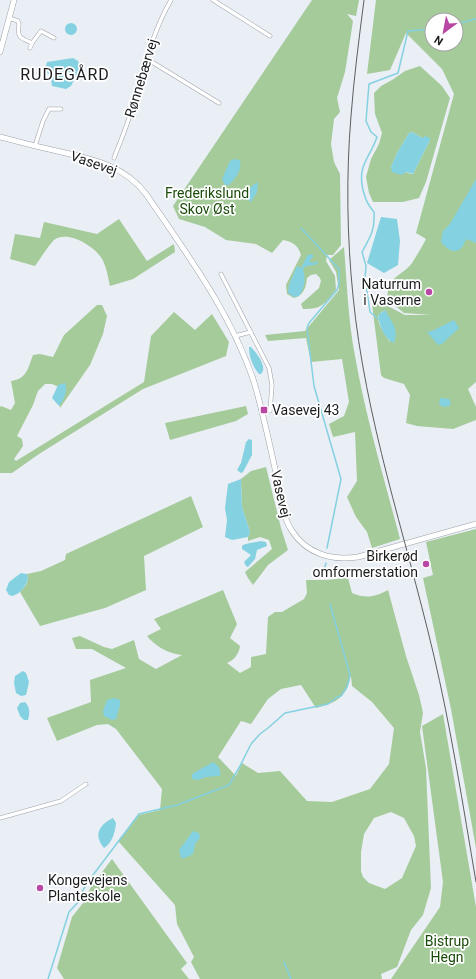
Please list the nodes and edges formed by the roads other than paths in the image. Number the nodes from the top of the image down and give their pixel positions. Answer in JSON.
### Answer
{"nodes":[{"id":1,"x":14,"y":0,"type":"edge"},
{"id":2,"x":171,"y":0,"type":"edge"},
{"id":3,"x":213,"y":0,"type":"edge"},
{"id":4,"x":9,"y":18,"type":"junction"},
{"id":5,"x":270,"y":36,"type":"dead end"},
{"id":6,"x":54,"y":38,"type":"dead end"},
{"id":7,"x":32,"y":43,"type":"junction"},
{"id":8,"x":30,"y":48,"type":"dead end"},
{"id":9,"x":0,"y":52,"type":"edge"},
{"id":10,"x":147,"y":59,"type":"junction"},
{"id":11,"x":219,"y":103,"type":"dead end"},
{"id":12,"x":61,"y":109,"type":"dead end"},
{"id":13,"x":0,"y":137,"type":"edge"},
{"id":14,"x":35,"y":146,"type":"junction"},
{"id":15,"x":114,"y":158,"type":"dead end"},
{"id":16,"x":221,"y":274,"type":"dead end"},
{"id":17,"x":251,"y":332,"type":"junction"},
{"id":18,"x":235,"y":336,"type":"junction"},
{"id":19,"x":270,"y":411,"type":"dead end"},
{"id":20,"x":476,"y":524,"type":"edge"},
{"id":21,"x":86,"y":784,"type":"dead end"},
{"id":22,"x":0,"y":818,"type":"edge"}],
"edges":[{"from":1,"to":4,"type":"street"},
{"from":2,"to":10,"type":"street","name":"Rønnebærvej"},
{"from":3,"to":5,"type":"street"},
{"from":4,"to":7,"type":"street"},
{"from":4,"to":9,"type":"street"},
{"from":6,"to":7,"type":"street"},
{"from":7,"to":8,"type":"street"},
{"from":10,"to":11,"type":"street"},
{"from":10,"to":15,"type":"street","name":"Rønnebærvej"},
{"from":12,"to":14,"type":"street"},
{"from":13,"to":14,"type":"street","name":"Vasevej"},
{"from":14,"to":18,"type":"street","name":"Vasevej"},
{"from":16,"to":17,"type":"street"},
{"from":17,"to":18,"type":"street"},
{"from":17,"to":19,"type":"street"},
{"from":18,"to":20,"type":"street","name":"Vasevej"},
{"from":21,"to":22,"type":"street"}]}
